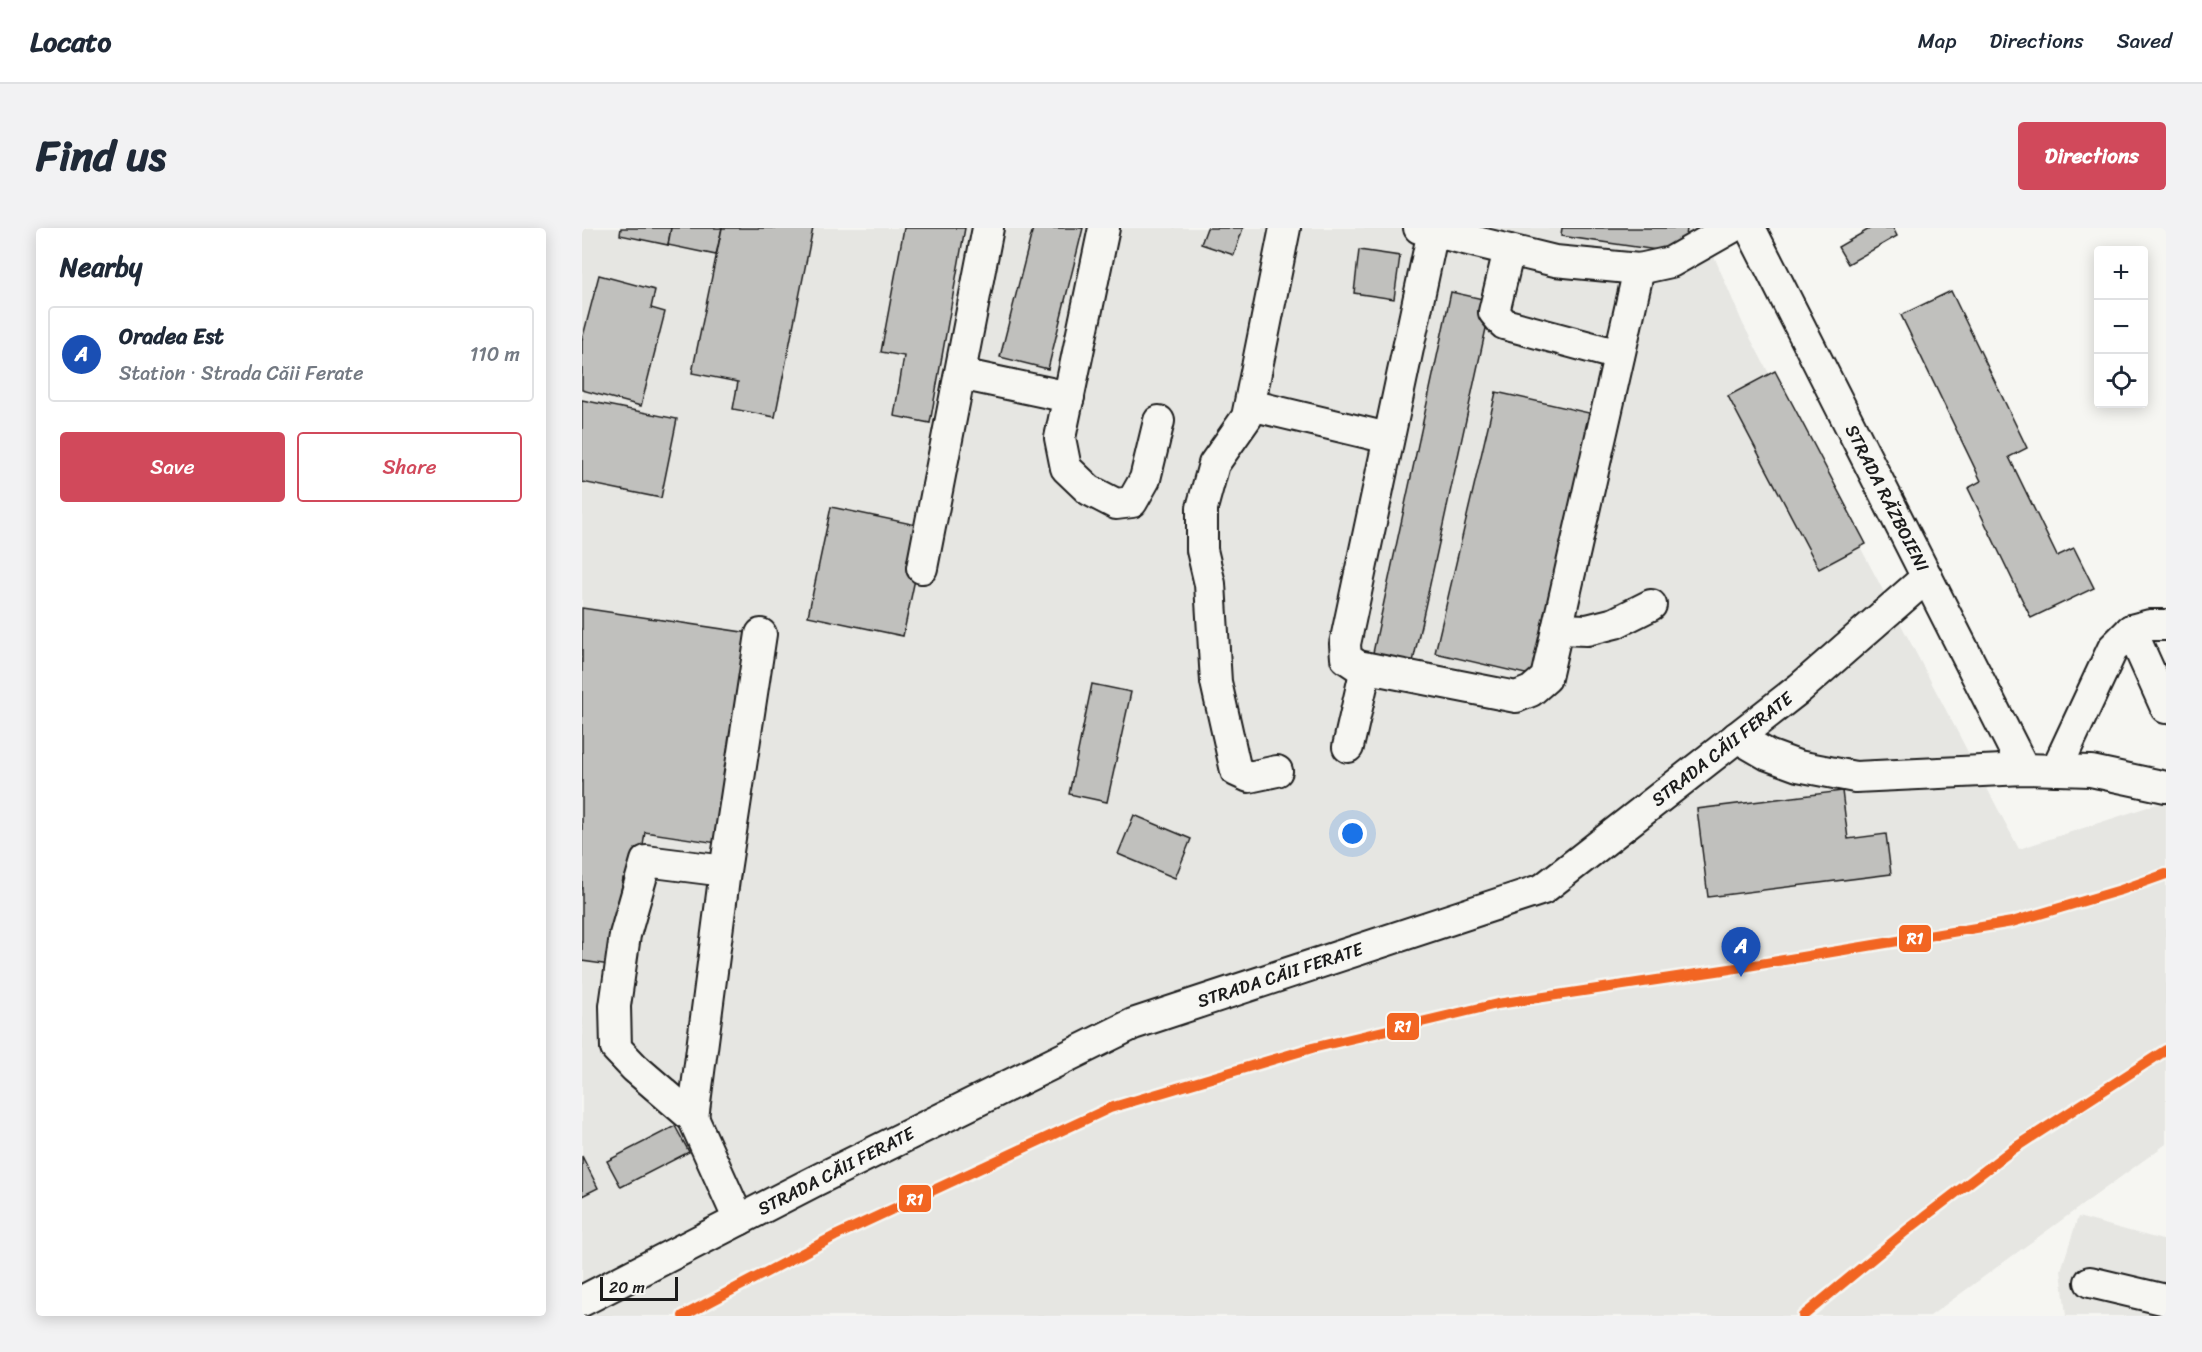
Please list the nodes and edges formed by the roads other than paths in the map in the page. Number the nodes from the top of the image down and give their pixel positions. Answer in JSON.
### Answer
{"nodes":[{"id":1,"x":988,"y":228,"type":"edge"},
{"id":2,"x":1104,"y":228,"type":"edge"},
{"id":3,"x":1285,"y":228,"type":"edge"},
{"id":4,"x":1731,"y":228,"type":"edge"},
{"id":5,"x":1750,"y":228,"type":"edge"},
{"id":6,"x":1426,"y":230,"type":"edge"},
{"id":7,"x":1509,"y":250,"type":"junction"},
{"id":8,"x":1639,"y":269,"type":"junction"},
{"id":9,"x":1619,"y":355,"type":"junction"},
{"id":10,"x":960,"y":374,"type":"junction"},
{"id":11,"x":1069,"y":397,"type":"junction"},
{"id":12,"x":1250,"y":405,"type":"junction"},
{"id":13,"x":1159,"y":421,"type":"dead end"},
{"id":14,"x":1388,"y":438,"type":"junction"},
{"id":15,"x":922,"y":568,"type":"dead end"},
{"id":16,"x":1927,"y":577,"type":"junction"},
{"id":17,"x":1651,"y":604,"type":"dead end"},
{"id":18,"x":2166,"y":625,"type":"edge"},
{"id":19,"x":1557,"y":628,"type":"junction"},
{"id":20,"x":2131,"y":630,"type":"junction"},
{"id":21,"x":761,"y":634,"type":"dead end"},
{"id":22,"x":1366,"y":668,"type":"junction"},
{"id":23,"x":2166,"y":708,"type":"edge"},
{"id":24,"x":1737,"y":737,"type":"junction"},
{"id":25,"x":1348,"y":747,"type":"dead end"},
{"id":26,"x":2024,"y":768,"type":"junction"},
{"id":27,"x":2056,"y":770,"type":"junction"},
{"id":28,"x":1276,"y":771,"type":"dead end"},
{"id":29,"x":2166,"y":787,"type":"edge"},
{"id":30,"x":725,"y":871,"type":"junction"},
{"id":31,"x":693,"y":1118,"type":"junction"},
{"id":32,"x":739,"y":1220,"type":"junction"},
{"id":33,"x":2090,"y":1282,"type":"dead end"},
{"id":34,"x":2166,"y":1300,"type":"edge"},
{"id":35,"x":582,"y":1301,"type":"edge"}],
"edges":[{"from":1,"to":10,"type":"street"},
{"from":2,"to":11,"type":"street"},
{"from":3,"to":12,"type":"street"},
{"from":4,"to":8,"type":"street"},
{"from":5,"to":16,"type":"street","name":"STRADA RĂZBOIENI"},
{"from":6,"to":7,"type":"street"},
{"from":6,"to":14,"type":"street"},
{"from":7,"to":8,"type":"street"},
{"from":7,"to":9,"type":"street"},
{"from":8,"to":9,"type":"street"},
{"from":9,"to":19,"type":"street"},
{"from":10,"to":11,"type":"street"},
{"from":10,"to":15,"type":"street"},
{"from":11,"to":13,"type":"street"},
{"from":12,"to":14,"type":"street"},
{"from":12,"to":28,"type":"street"},
{"from":14,"to":22,"type":"street"},
{"from":16,"to":24,"type":"street","name":"STRADA CĂII FERATE"},
{"from":16,"to":26,"type":"street","name":"STRADA RĂZBOIENI"},
{"from":17,"to":19,"type":"street"},
{"from":18,"to":20,"type":"street"},
{"from":19,"to":22,"type":"street"},
{"from":20,"to":23,"type":"street"},
{"from":20,"to":27,"type":"street"},
{"from":21,"to":30,"type":"street"},
{"from":22,"to":25,"type":"street"},
{"from":24,"to":26,"type":"street"},
{"from":24,"to":32,"type":"street","name":"STRADA CĂII FERATE"},
{"from":26,"to":27,"type":"street"},
{"from":27,"to":29,"type":"street"},
{"from":30,"to":31,"type":"street"},
{"from":30,"to":31,"type":"street"},
{"from":31,"to":32,"type":"street"},
{"from":32,"to":35,"type":"street","name":"STRADA CĂII FERATE"},
{"from":33,"to":34,"type":"street"}]}
